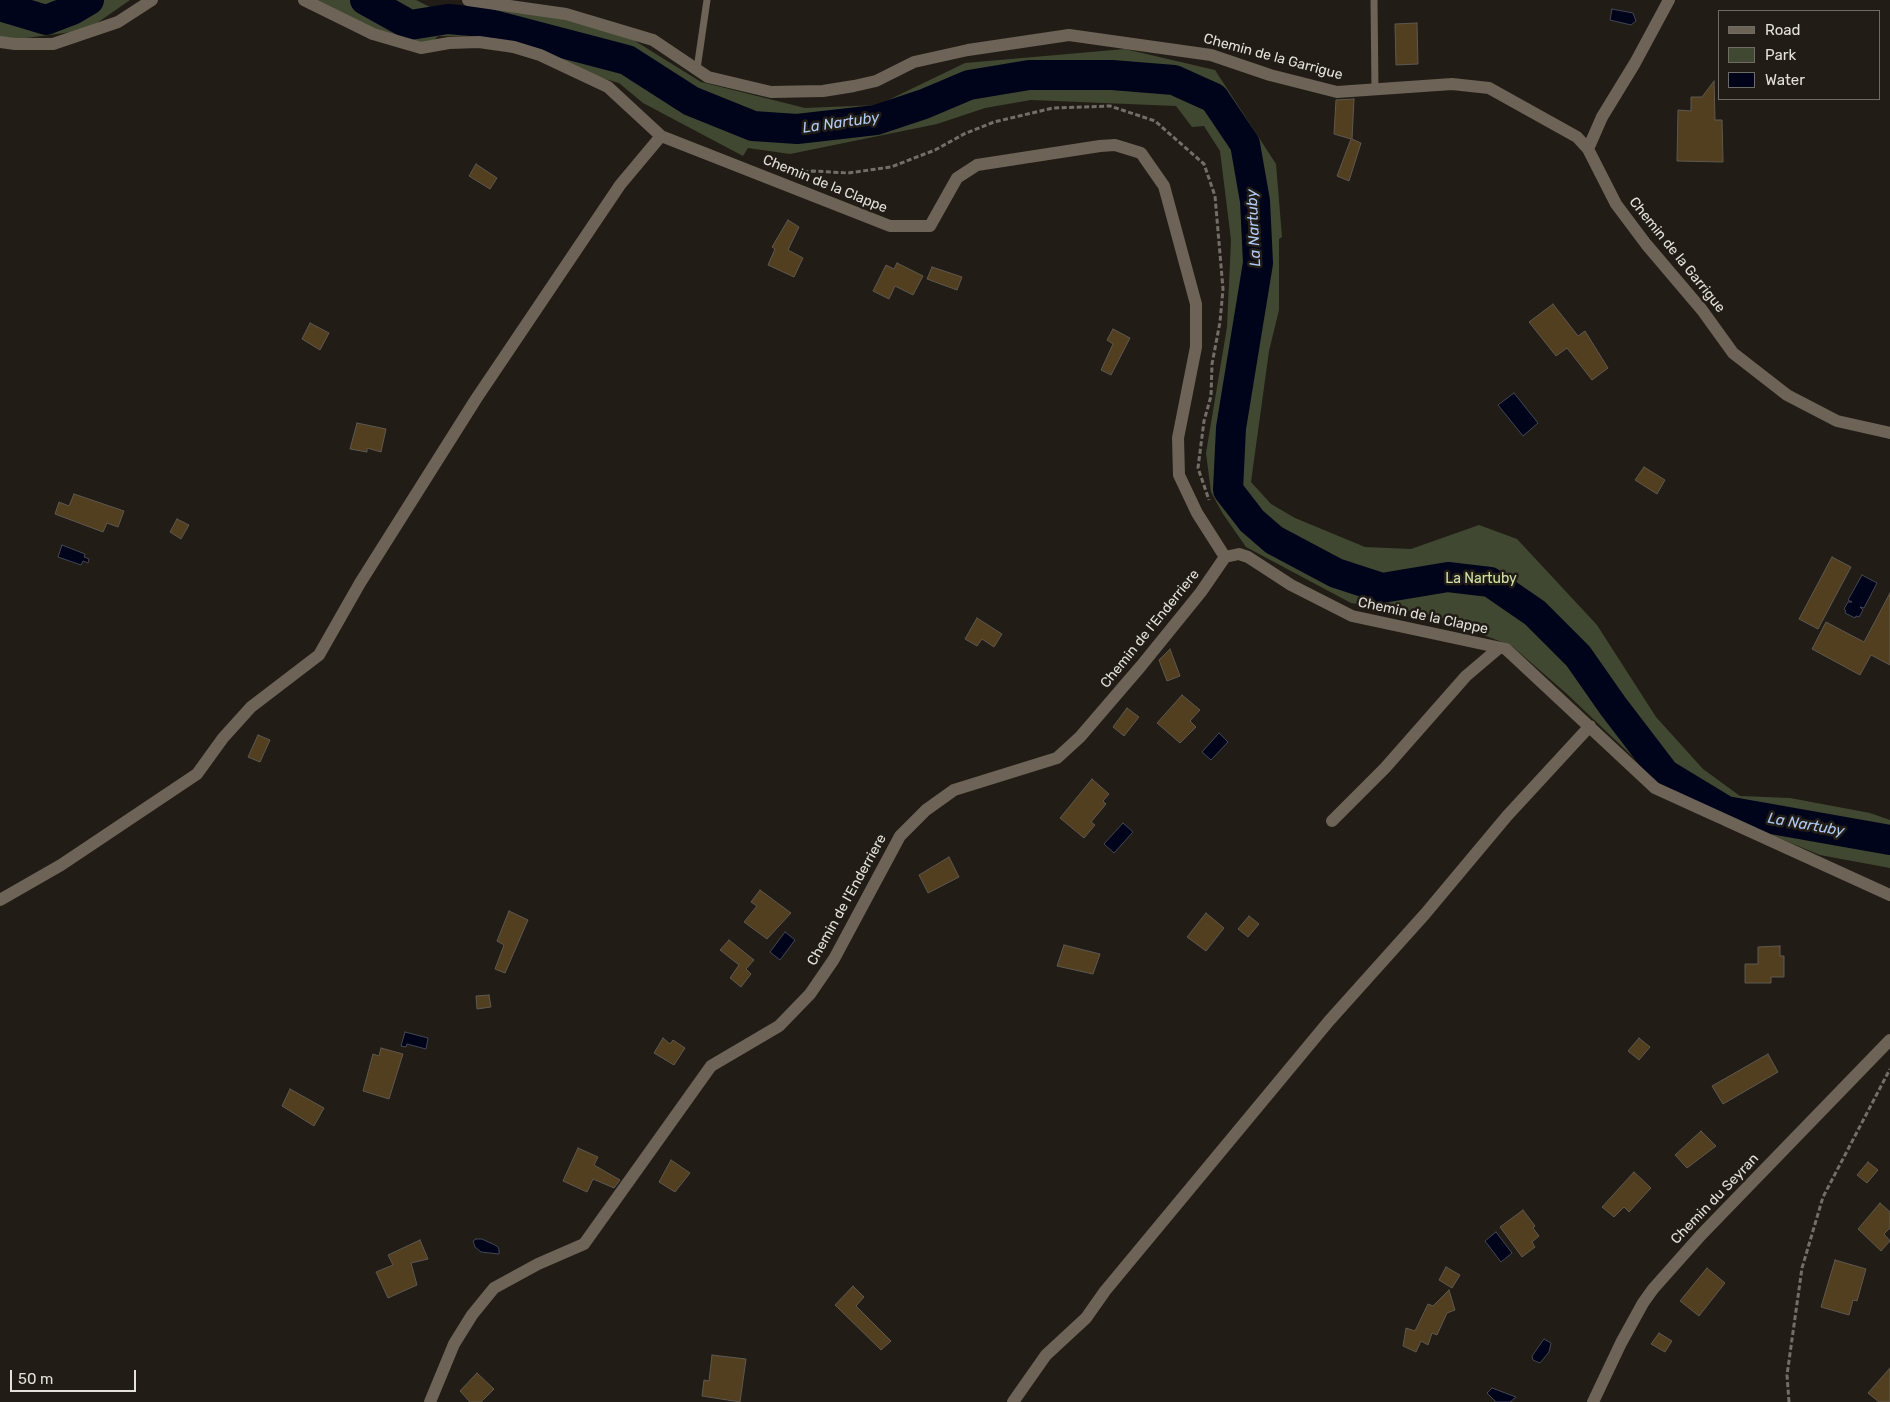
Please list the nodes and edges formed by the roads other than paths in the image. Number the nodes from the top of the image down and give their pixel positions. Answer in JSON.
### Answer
{"nodes":[{"id":1,"x":152,"y":0,"type":"edge"},
{"id":2,"x":304,"y":0,"type":"edge"},
{"id":3,"x":468,"y":0,"type":"edge"},
{"id":4,"x":707,"y":0,"type":"edge"},
{"id":5,"x":1374,"y":0,"type":"edge"},
{"id":6,"x":1669,"y":0,"type":"edge"},
{"id":7,"x":0,"y":42,"type":"edge"},
{"id":8,"x":697,"y":69,"type":"junction"},
{"id":9,"x":1375,"y":90,"type":"junction"},
{"id":10,"x":661,"y":136,"type":"junction"},
{"id":11,"x":1588,"y":149,"type":"junction"},
{"id":12,"x":1890,"y":433,"type":"edge"},
{"id":13,"x":1225,"y":556,"type":"junction"},
{"id":14,"x":1499,"y":648,"type":"junction"},
{"id":15,"x":1590,"y":726,"type":"junction"},
{"id":16,"x":1332,"y":821,"type":"dead end"},
{"id":17,"x":1890,"y":896,"type":"edge"},
{"id":18,"x":0,"y":900,"type":"edge"},
{"id":19,"x":1890,"y":1040,"type":"edge"},
{"id":20,"x":430,"y":1402,"type":"edge"},
{"id":21,"x":1014,"y":1402,"type":"edge"},
{"id":22,"x":1593,"y":1402,"type":"edge"}],
"edges":[{"from":1,"to":7,"type":"street"},
{"from":2,"to":10,"type":"street","name":"Chemin de la Clappe"},
{"from":3,"to":8,"type":"street","name":"Chemin de la Garrigue"},
{"from":4,"to":8,"type":"lane"},
{"from":5,"to":9,"type":"lane"},
{"from":6,"to":11,"type":"street"},
{"from":8,"to":9,"type":"street","name":"Chemin de la Garrigue"},
{"from":9,"to":11,"type":"street","name":"Chemin de la Garrigue"},
{"from":10,"to":13,"type":"street","name":"Chemin de la Clappe"},
{"from":10,"to":18,"type":"street"},
{"from":11,"to":12,"type":"street","name":"Chemin de la Garrigue"},
{"from":13,"to":14,"type":"street","name":"Chemin de la Clappe"},
{"from":13,"to":20,"type":"street","name":"Chemin de l'Enderriere"},
{"from":14,"to":15,"type":"street","name":"Chemin de la Clappe"},
{"from":14,"to":16,"type":"street"},
{"from":15,"to":17,"type":"street","name":"Chemin de la Clappe"},
{"from":15,"to":21,"type":"street"},
{"from":19,"to":22,"type":"street","name":"Chemin du Seyran"}]}
